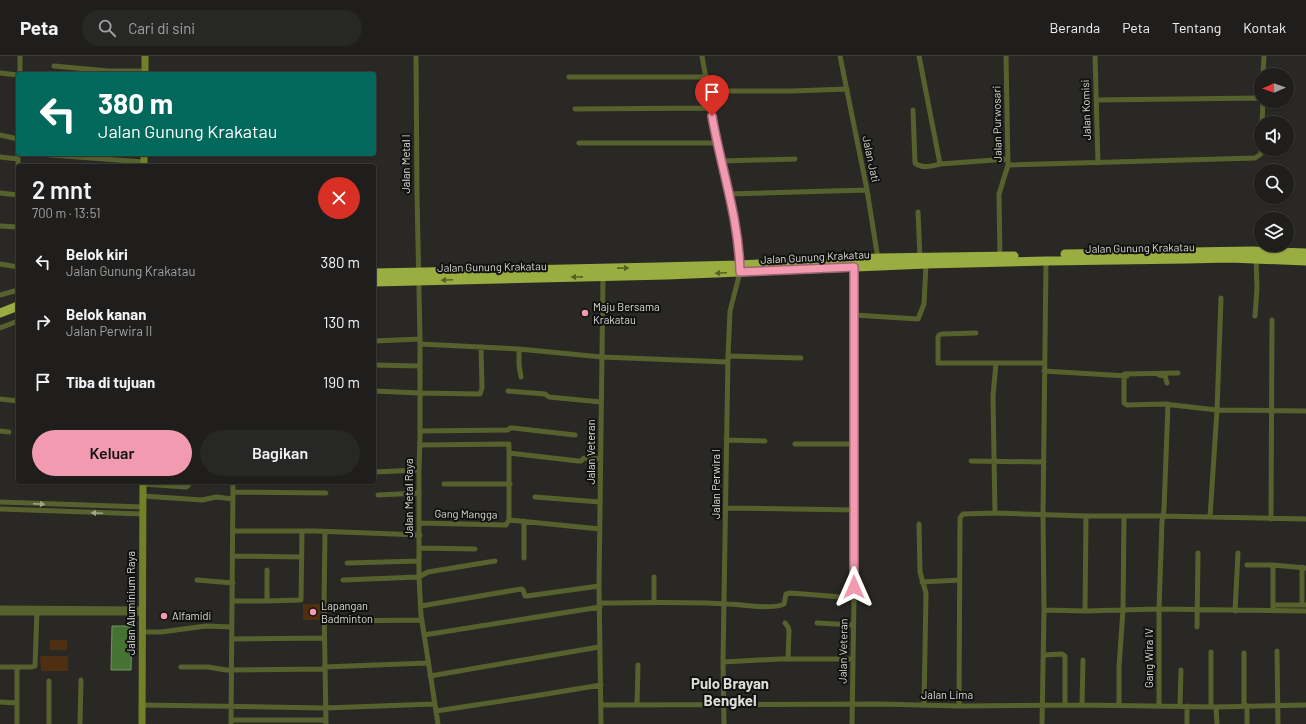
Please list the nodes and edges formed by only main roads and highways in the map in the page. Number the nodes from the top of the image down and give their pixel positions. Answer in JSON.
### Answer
{"nodes":[{"id":1,"x":145,"y":56,"type":"edge"},
{"id":2,"x":145,"y":72,"type":"edge"},
{"id":3,"x":1306,"y":253,"type":"edge"},
{"id":4,"x":1000,"y":259,"type":"junction"},
{"id":5,"x":1306,"y":261,"type":"edge"},
{"id":6,"x":878,"y":262,"type":"junction"},
{"id":7,"x":740,"y":269,"type":"junction"},
{"id":8,"x":376,"y":273,"type":"edge"},
{"id":9,"x":376,"y":282,"type":"edge"},
{"id":10,"x":16,"y":300,"type":"edge"},
{"id":11,"x":0,"y":306,"type":"edge"},
{"id":12,"x":16,"y":307,"type":"edge"},
{"id":13,"x":0,"y":313,"type":"edge"},
{"id":14,"x":143,"y":484,"type":"edge"},
{"id":15,"x":142,"y":724,"type":"edge"}],
"edges":[{"from":1,"to":2,"type":"main road"},
{"from":3,"to":4,"type":"highway","name":"Jalan Gunung Krakatau"},
{"from":4,"to":5,"type":"highway","name":"Jalan Gunung Krakatau"},
{"from":4,"to":6,"type":"highway","name":"Jalan Gunung Krakatau"},
{"from":6,"to":7,"type":"highway","name":"Jalan Gunung Krakatau"},
{"from":6,"to":7,"type":"highway","name":"Jalan Gunung Krakatau"},
{"from":8,"to":7,"type":"highway","name":"Jalan Gunung Krakatau","one_way":true},
{"from":7,"to":9,"type":"highway","name":"Jalan Gunung Krakatau","one_way":true},
{"from":10,"to":11,"type":"highway"},
{"from":12,"to":13,"type":"highway"},
{"from":14,"to":15,"type":"main road","name":"Jalan Aluminium Raya"}]}
